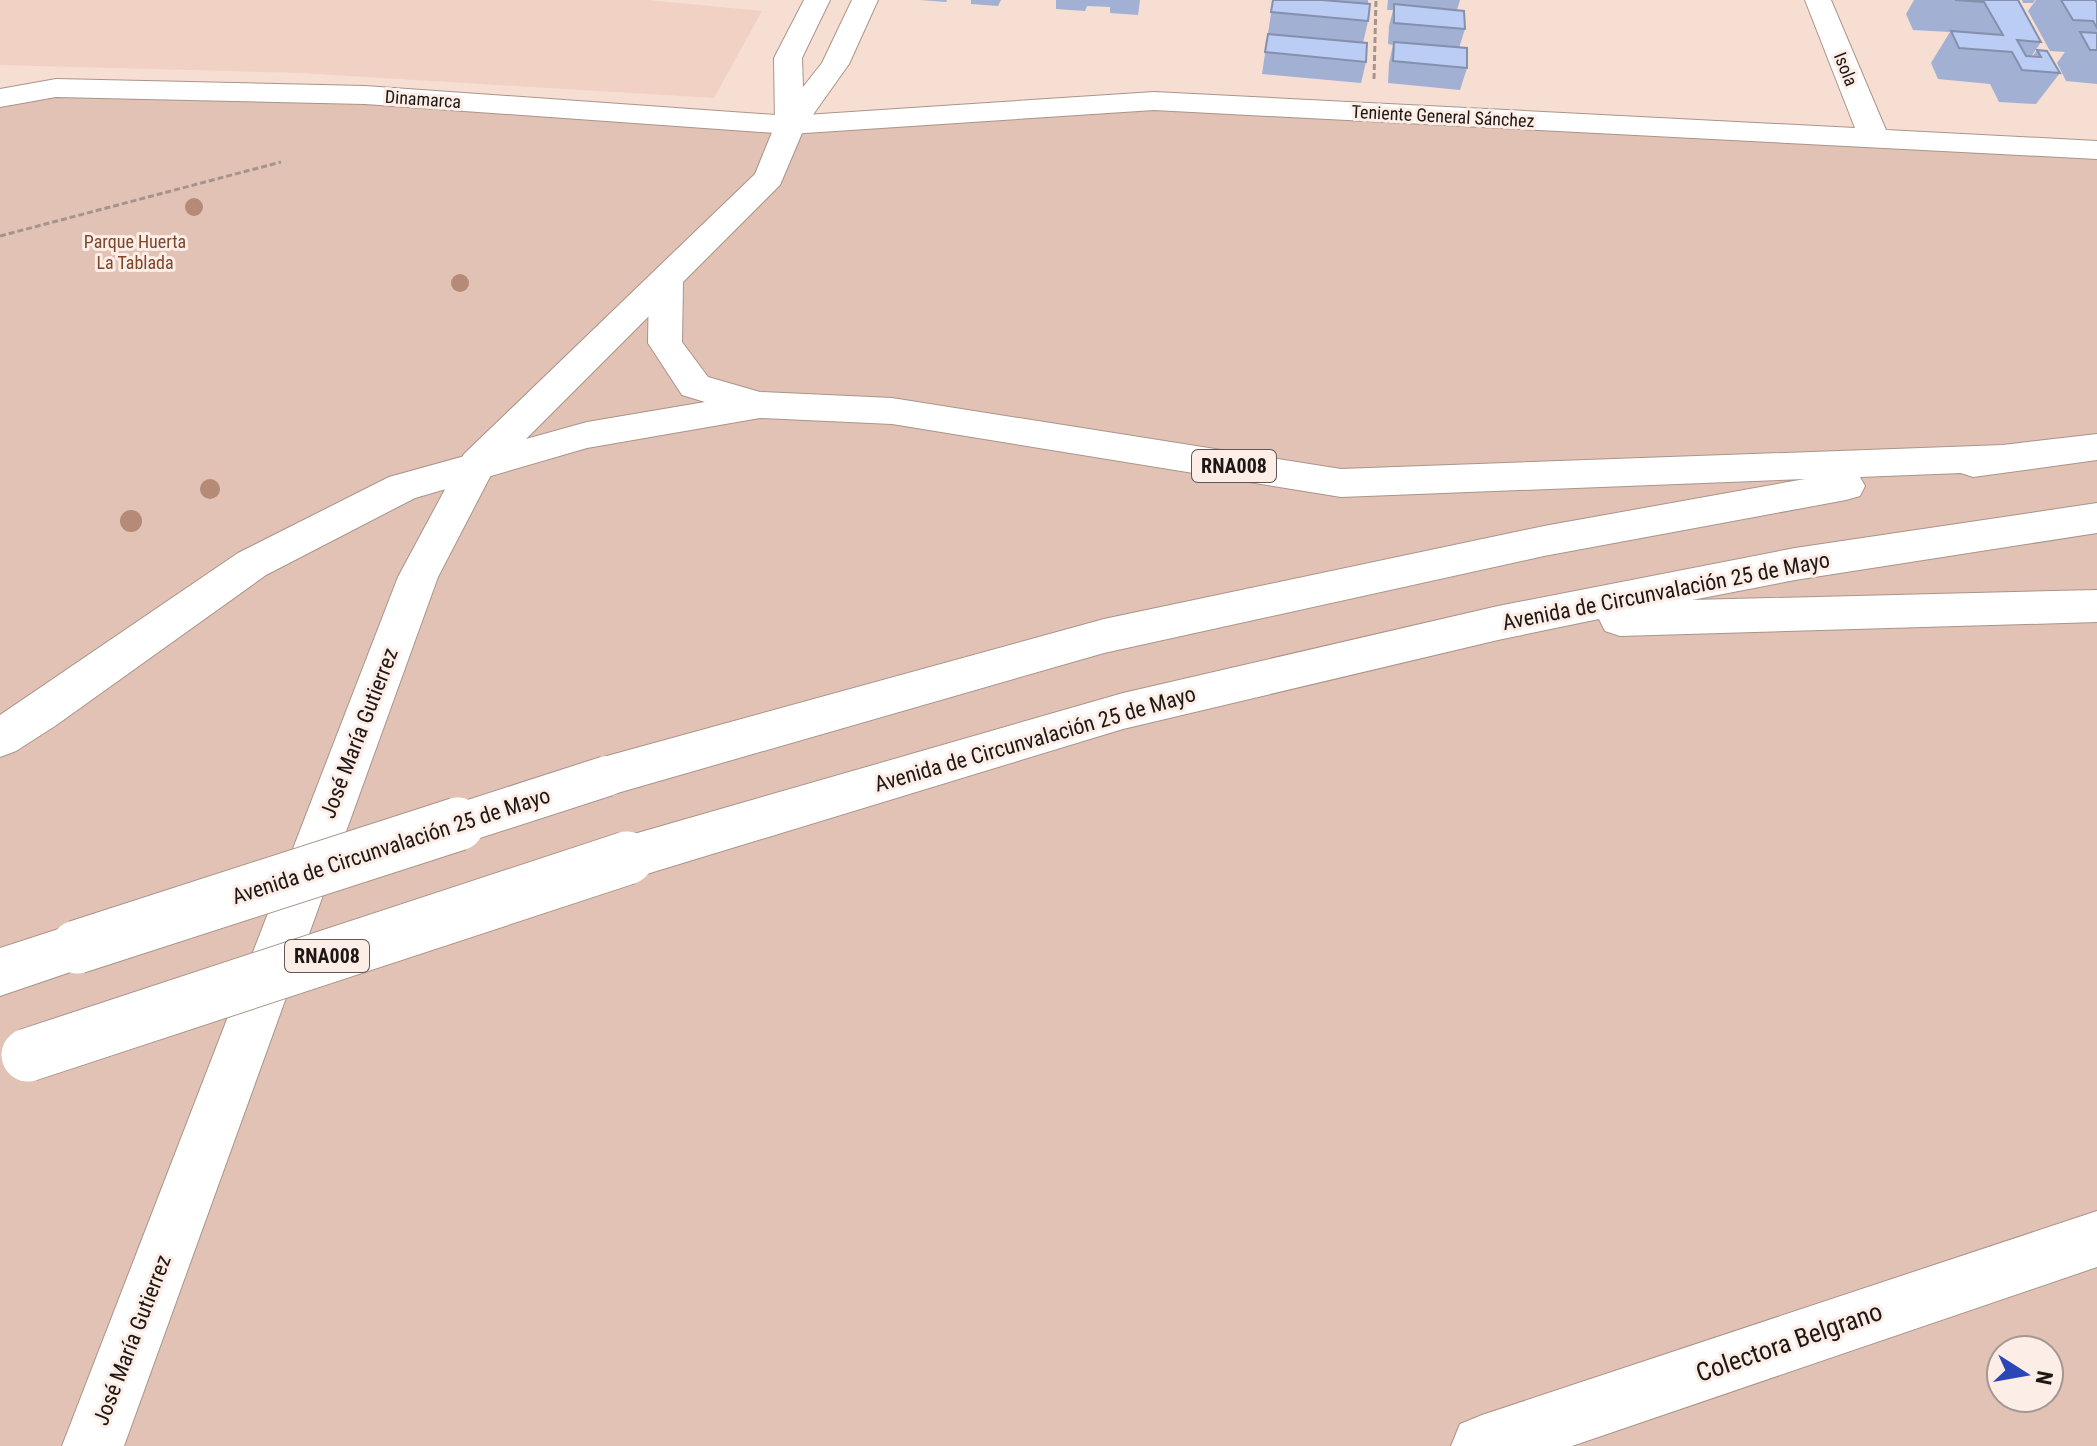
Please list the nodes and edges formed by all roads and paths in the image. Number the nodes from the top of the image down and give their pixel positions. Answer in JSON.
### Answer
{"nodes":[{"id":1,"x":817,"y":0,"type":"edge"},
{"id":2,"x":865,"y":0,"type":"edge"},
{"id":3,"x":1376,"y":0,"type":"edge"},
{"id":4,"x":1818,"y":0,"type":"edge"},
{"id":5,"x":0,"y":98,"type":"edge"},
{"id":6,"x":1373,"y":112,"type":"junction"},
{"id":7,"x":790,"y":125,"type":"junction"},
{"id":8,"x":1874,"y":138,"type":"junction"},
{"id":9,"x":2097,"y":150,"type":"edge"},
{"id":10,"x":281,"y":162,"type":"dead end"},
{"id":11,"x":0,"y":236,"type":"edge"},
{"id":12,"x":666,"y":282,"type":"junction"},
{"id":13,"x":760,"y":405,"type":"junction"},
{"id":14,"x":2097,"y":447,"type":"edge"},
{"id":15,"x":2000,"y":458,"type":"junction"},
{"id":16,"x":477,"y":464,"type":"junction"},
{"id":17,"x":2097,"y":518,"type":"edge"},
{"id":18,"x":2097,"y":606,"type":"edge"},
{"id":19,"x":1498,"y":623,"type":"junction"},
{"id":20,"x":0,"y":738,"type":"edge"},
{"id":21,"x":0,"y":972,"type":"edge"},
{"id":22,"x":14,"y":1059,"type":"edge"},
{"id":23,"x":2097,"y":1239,"type":"edge"},
{"id":24,"x":93,"y":1446,"type":"edge"},
{"id":25,"x":1482,"y":1446,"type":"edge"}],
"edges":[{"from":1,"to":7,"type":"main road","name":"José María Gutierrez"},
{"from":2,"to":7,"type":"main road","name":"José María Gutierrez"},
{"from":3,"to":6,"type":"path"},
{"from":4,"to":8,"type":"main road","name":"Isola"},
{"from":5,"to":7,"type":"main road","name":"Dinamarca"},
{"from":6,"to":7,"type":"main road","name":"Teniente General Sánchez"},
{"from":6,"to":8,"type":"main road","name":"Teniente General Sánchez"},
{"from":7,"to":12,"type":"main road","name":"José María Gutierrez"},
{"from":8,"to":9,"type":"main road","name":"Teniente General Sánchez"},
{"from":10,"to":11,"type":"path"},
{"from":12,"to":13,"type":"main road"},
{"from":12,"to":16,"type":"main road","name":"José María Gutierrez"},
{"from":13,"to":15,"type":"main road","number":"RNA008"},
{"from":13,"to":16,"type":"main road","number":"RNA008"},
{"from":14,"to":15,"type":"main road","name":"Avenida de Circunvalación 25 de Mayo","number":"RNA008"},
{"from":15,"to":21,"type":"main road","name":"Avenida de Circunvalación 25 de Mayo","number":"RNA008","bridge":true},
{"from":16,"to":20,"type":"main road"},
{"from":16,"to":24,"type":"main road","name":"José María Gutierrez"},
{"from":17,"to":19,"type":"main road","name":"Avenida de Circunvalación 25 de Mayo","number":"RNA008"},
{"from":18,"to":19,"type":"main road","number":"RNA008"},
{"from":19,"to":22,"type":"main road","name":"Avenida de Circunvalación 25 de Mayo","number":"RNA008","bridge":true},
{"from":23,"to":25,"type":"main road","name":"Colectora Belgrano"}]}
